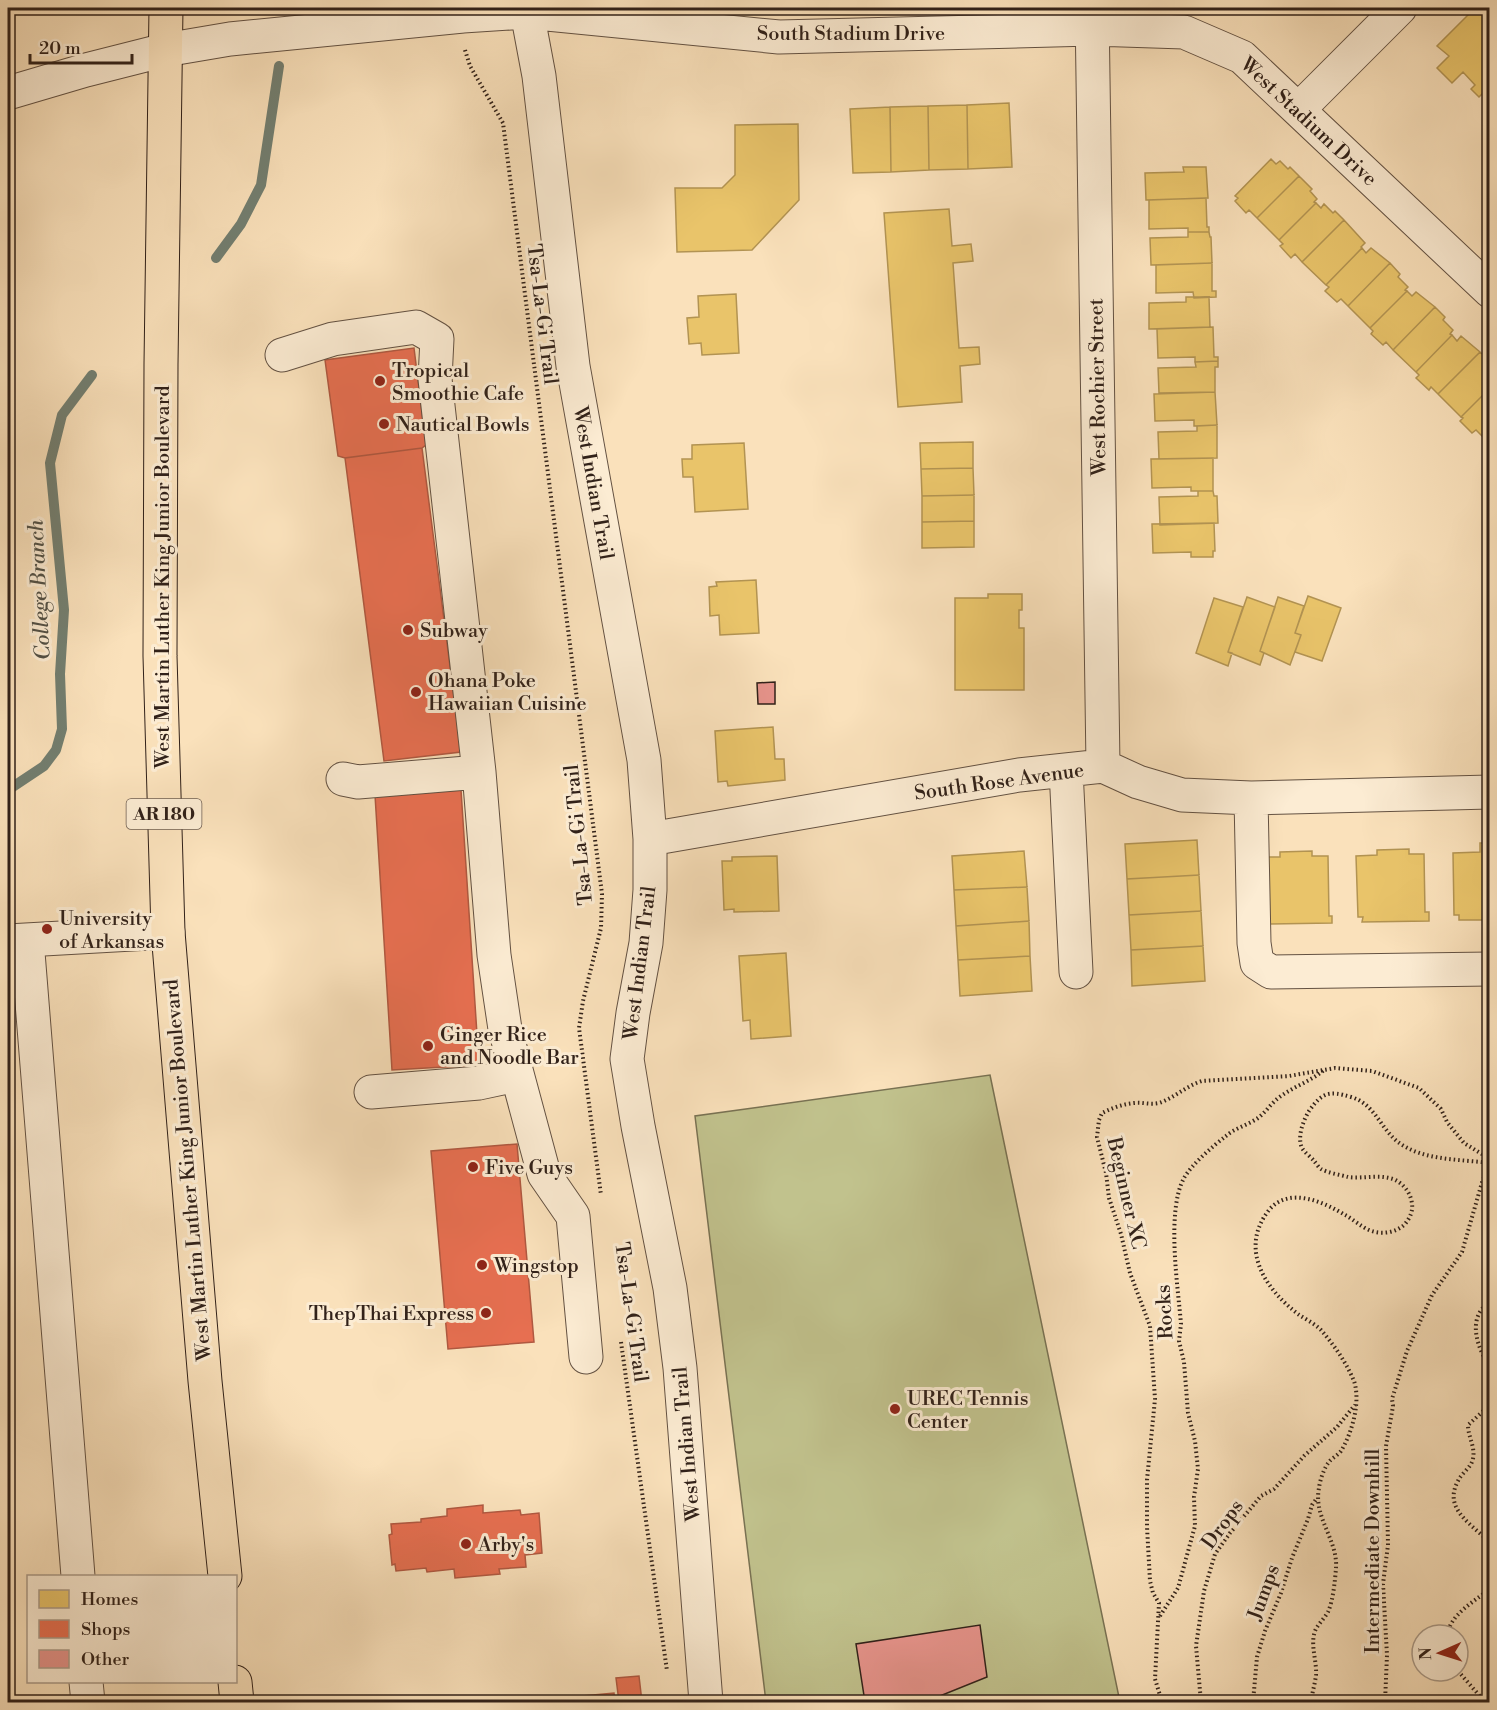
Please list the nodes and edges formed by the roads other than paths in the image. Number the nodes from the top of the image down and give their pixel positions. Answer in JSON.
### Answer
{"nodes":[{"id":1,"x":166,"y":8,"type":"edge"},
{"id":2,"x":1400,"y":8,"type":"edge"},
{"id":3,"x":527,"y":12,"type":"junction"},
{"id":4,"x":1092,"y":18,"type":"edge"},
{"id":5,"x":926,"y":21,"type":"edge"},
{"id":6,"x":165,"y":50,"type":"junction"},
{"id":7,"x":8,"y":93,"type":"edge"},
{"id":8,"x":1299,"y":109,"type":"junction"},
{"id":9,"x":1490,"y":291,"type":"edge"},
{"id":10,"x":282,"y":355,"type":"dead end"},
{"id":11,"x":1103,"y":766,"type":"junction"},
{"id":12,"x":1066,"y":770,"type":"junction"},
{"id":13,"x":479,"y":772,"type":"junction"},
{"id":14,"x":343,"y":779,"type":"dead end"},
{"id":15,"x":1490,"y":792,"type":"edge"},
{"id":16,"x":1251,"y":798,"type":"junction"},
{"id":17,"x":650,"y":839,"type":"junction"},
{"id":18,"x":168,"y":932,"type":"junction"},
{"id":19,"x":17,"y":940,"type":"edge"},
{"id":20,"x":1490,"y":969,"type":"edge"},
{"id":21,"x":1076,"y":972,"type":"dead end"},
{"id":22,"x":517,"y":1075,"type":"junction"},
{"id":23,"x":371,"y":1092,"type":"dead end"},
{"id":24,"x":586,"y":1357,"type":"dead end"},
{"id":25,"x":78,"y":1575,"type":"edge"},
{"id":26,"x":225,"y":1575,"type":"edge"},
{"id":27,"x":86,"y":1683,"type":"edge"},
{"id":28,"x":235,"y":1683,"type":"edge"},
{"id":29,"x":88,"y":1702,"type":"edge"},
{"id":30,"x":237,"y":1702,"type":"edge"},
{"id":31,"x":706,"y":1702,"type":"edge"}],
"edges":[{"from":1,"to":6,"type":"main road","name":"West Martin Luther King Junior Boulevard","number":"AR 180"},
{"from":2,"to":8,"type":"street"},
{"from":3,"to":5,"type":"street","name":"South Stadium Drive"},
{"from":3,"to":6,"type":"street","name":"South Stadium Drive"},
{"from":3,"to":17,"type":"street","name":"West Indian Trail"},
{"from":4,"to":5,"type":"street","name":"South Stadium Drive"},
{"from":4,"to":8,"type":"street","name":"West Stadium Drive"},
{"from":4,"to":11,"type":"street","name":"West Rochier Street"},
{"from":6,"to":7,"type":"street","name":"South Stadium Drive"},
{"from":6,"to":18,"type":"main road","name":"West Martin Luther King Junior Boulevard","number":"AR 180"},
{"from":8,"to":9,"type":"street","name":"West Stadium Drive"},
{"from":10,"to":13,"type":"street"},
{"from":11,"to":12,"type":"street","name":"South Rose Avenue"},
{"from":11,"to":16,"type":"street","name":"South Rose Avenue"},
{"from":12,"to":17,"type":"street","name":"South Rose Avenue"},
{"from":12,"to":21,"type":"street"},
{"from":13,"to":14,"type":"street"},
{"from":13,"to":22,"type":"street"},
{"from":15,"to":16,"type":"street","name":"South Rose Avenue"},
{"from":16,"to":20,"type":"street"},
{"from":17,"to":31,"type":"street","name":"West Indian Trail"},
{"from":18,"to":19,"type":"street"},
{"from":18,"to":26,"type":"main road","name":"West Martin Luther King Junior Boulevard","number":"AR 180"},
{"from":19,"to":25,"type":"street"},
{"from":22,"to":23,"type":"street"},
{"from":22,"to":24,"type":"street"},
{"from":27,"to":29,"type":"street"},
{"from":28,"to":30,"type":"main road"}]}
